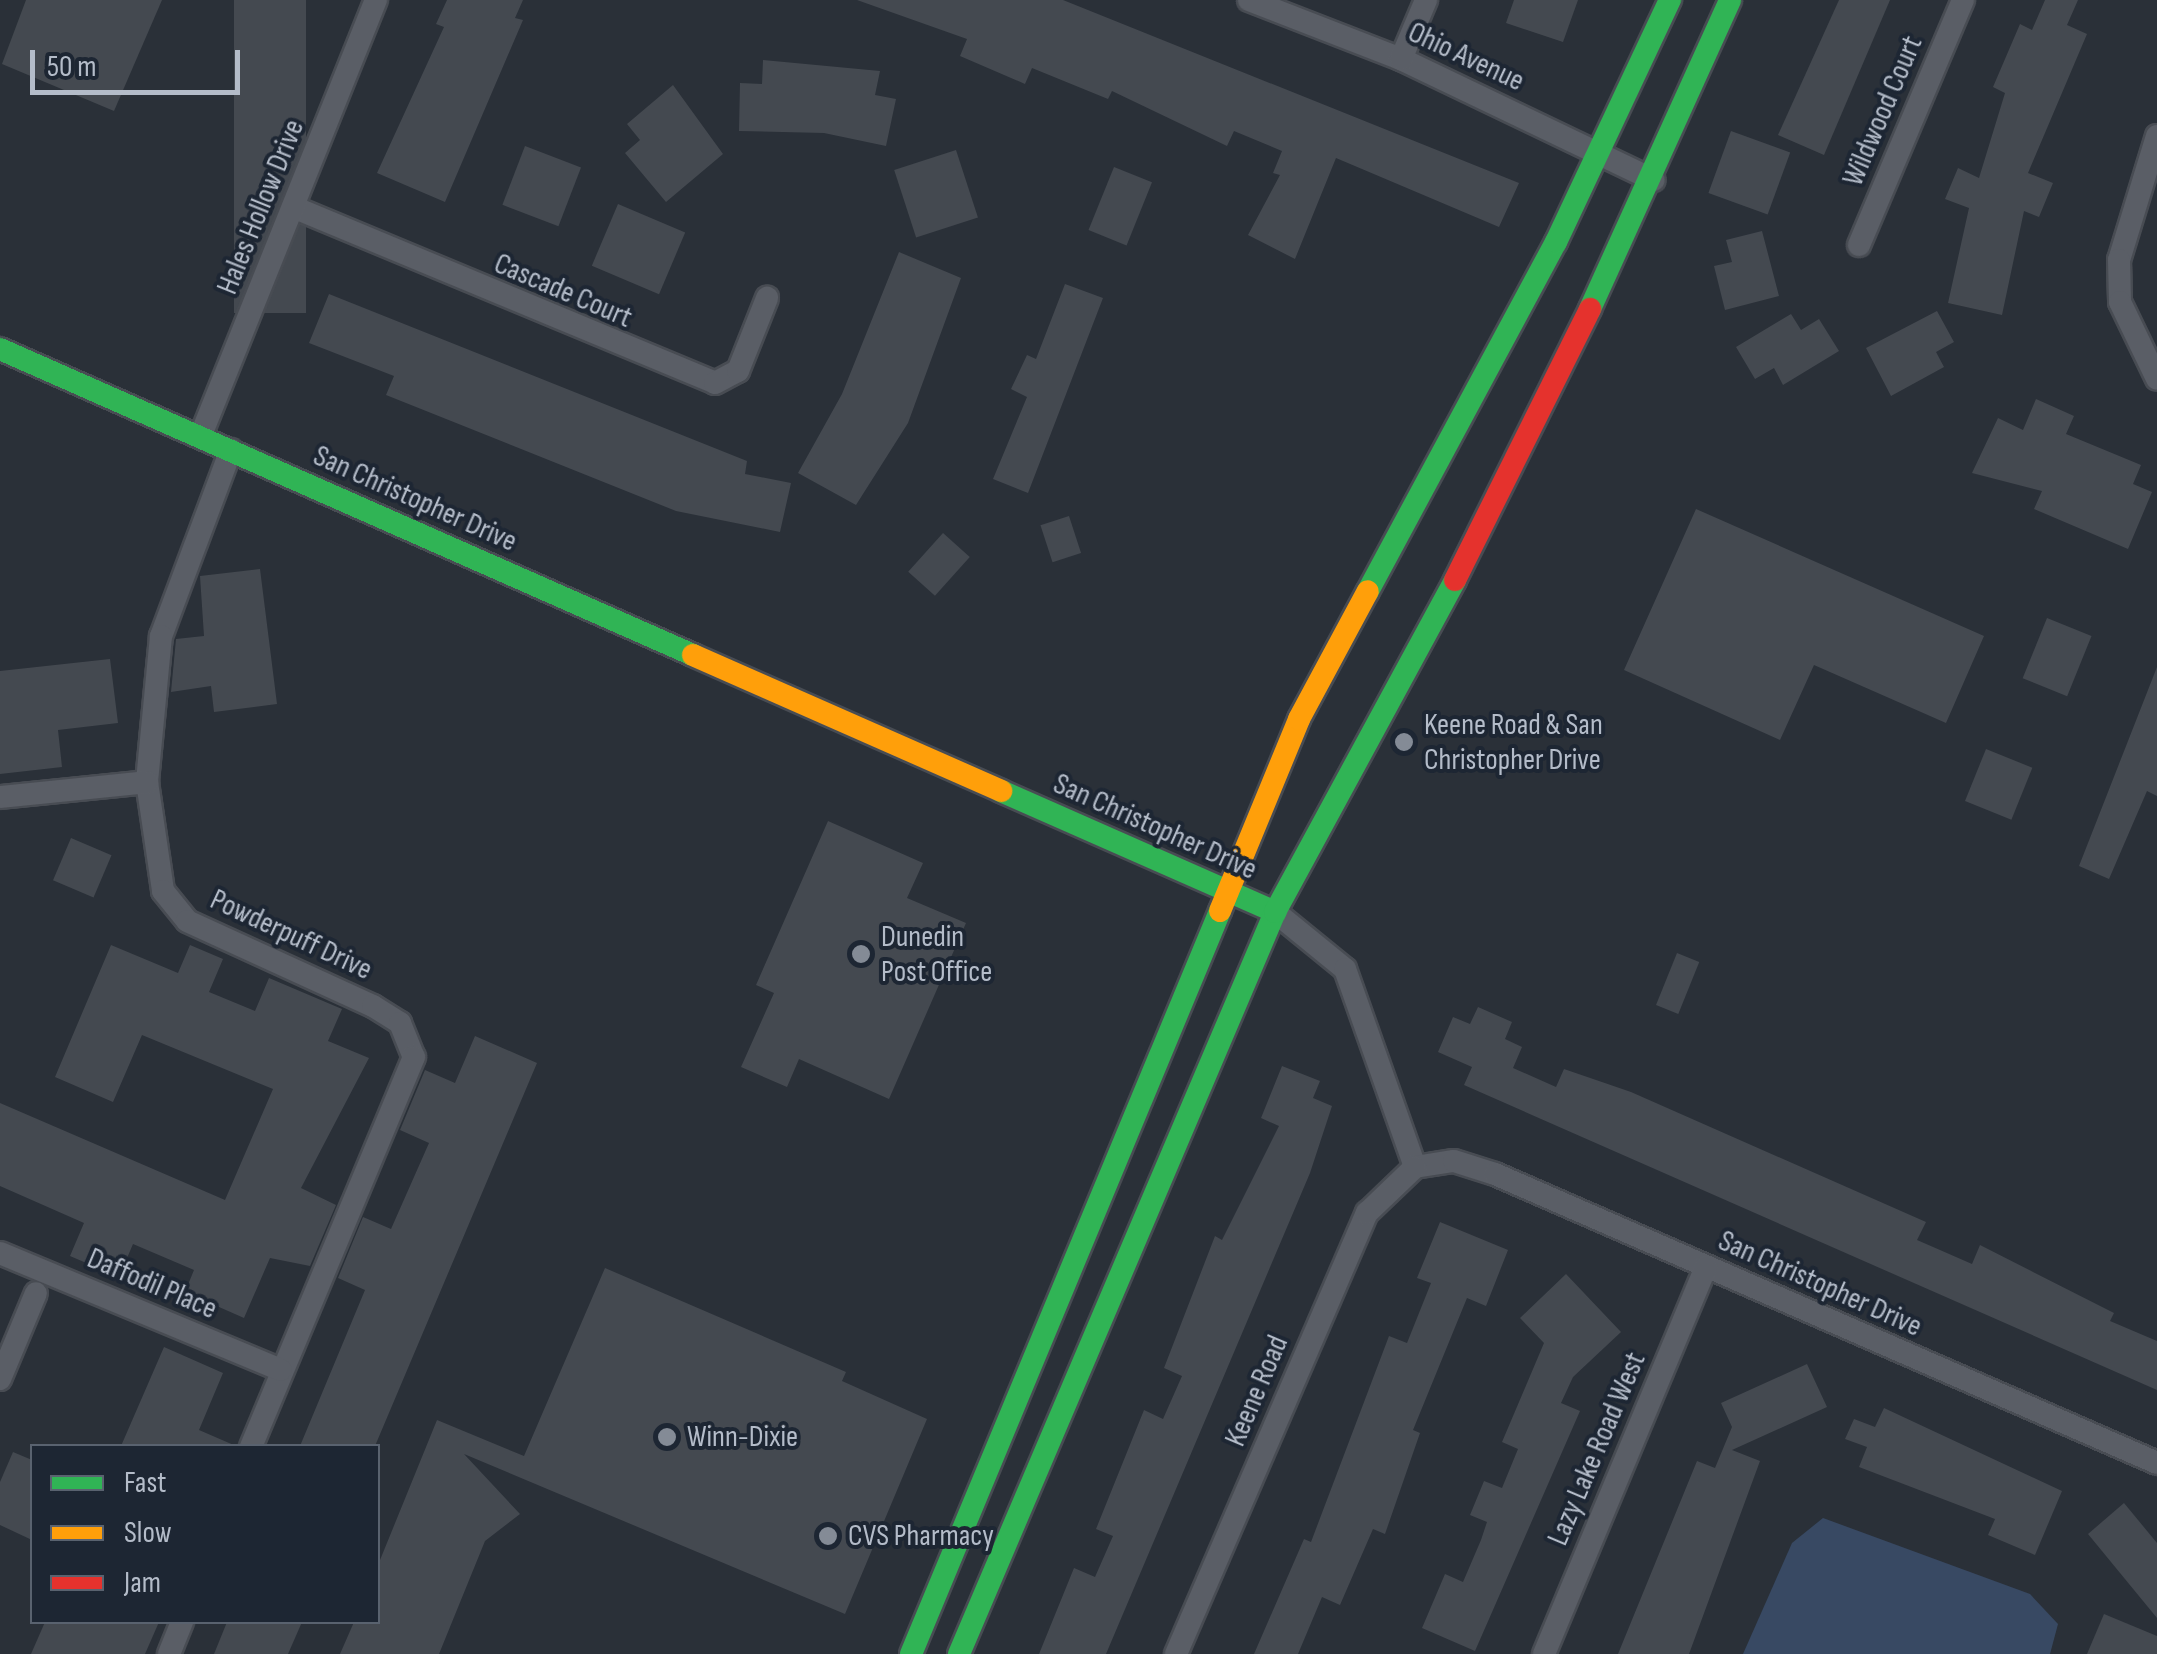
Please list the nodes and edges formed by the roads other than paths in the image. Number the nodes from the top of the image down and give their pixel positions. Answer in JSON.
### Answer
{"nodes":[{"id":1,"x":376,"y":0,"type":"edge"},
{"id":2,"x":1248,"y":0,"type":"edge"},
{"id":3,"x":1426,"y":0,"type":"edge"},
{"id":4,"x":1670,"y":0,"type":"edge"},
{"id":5,"x":1730,"y":0,"type":"edge"},
{"id":6,"x":1962,"y":0,"type":"edge"},
{"id":7,"x":1400,"y":59,"type":"junction"},
{"id":8,"x":2157,"y":136,"type":"edge"},
{"id":9,"x":1599,"y":153,"type":"junction"},
{"id":10,"x":1654,"y":180,"type":"junction"},
{"id":11,"x":294,"y":208,"type":"junction"},
{"id":12,"x":1859,"y":245,"type":"dead end"},
{"id":13,"x":767,"y":298,"type":"dead end"},
{"id":14,"x":0,"y":349,"type":"edge"},
{"id":15,"x":2157,"y":379,"type":"edge"},
{"id":16,"x":201,"y":436,"type":"junction"},
{"id":17,"x":230,"y":450,"type":"junction"},
{"id":18,"x":146,"y":782,"type":"junction"},
{"id":19,"x":0,"y":797,"type":"edge"},
{"id":20,"x":1226,"y":890,"type":"junction"},
{"id":21,"x":1275,"y":912,"type":"junction"},
{"id":22,"x":1414,"y":1168,"type":"junction"},
{"id":23,"x":0,"y":1253,"type":"edge"},
{"id":24,"x":1706,"y":1267,"type":"junction"},
{"id":25,"x":36,"y":1293,"type":"dead end"},
{"id":26,"x":281,"y":1370,"type":"junction"},
{"id":27,"x":0,"y":1380,"type":"edge"},
{"id":28,"x":252,"y":1444,"type":"edge"},
{"id":29,"x":2157,"y":1463,"type":"edge"},
{"id":30,"x":181,"y":1624,"type":"edge"},
{"id":31,"x":168,"y":1654,"type":"edge"},
{"id":32,"x":911,"y":1654,"type":"edge"},
{"id":33,"x":958,"y":1654,"type":"edge"},
{"id":34,"x":1176,"y":1654,"type":"edge"},
{"id":35,"x":1544,"y":1654,"type":"edge"}],
"edges":[{"from":1,"to":11,"type":"street","name":"Hales Hollow Drive"},
{"from":2,"to":7,"type":"street","name":"Ohio Avenue"},
{"from":3,"to":7,"type":"street"},
{"from":4,"to":9,"type":"main road"},
{"from":5,"to":10,"type":"main road"},
{"from":6,"to":12,"type":"street","name":"Wildwood Court"},
{"from":7,"to":9,"type":"street","name":"Ohio Avenue"},
{"from":8,"to":15,"type":"street"},
{"from":9,"to":10,"type":"street","name":"Ohio Avenue"},
{"from":9,"to":20,"type":"main road"},
{"from":10,"to":21,"type":"main road"},
{"from":11,"to":13,"type":"street","name":"Cascade Court"},
{"from":11,"to":16,"type":"street","name":"Hales Hollow Drive"},
{"from":14,"to":16,"type":"main road","name":"San Christopher Drive"},
{"from":16,"to":17,"type":"main road","name":"San Christopher Drive"},
{"from":17,"to":18,"type":"street","name":"Powderpuff Drive"},
{"from":17,"to":20,"type":"main road","name":"San Christopher Drive"},
{"from":18,"to":19,"type":"street"},
{"from":18,"to":26,"type":"street","name":"Powderpuff Drive"},
{"from":20,"to":21,"type":"main road","name":"San Christopher Drive"},
{"from":20,"to":32,"type":"main road"},
{"from":21,"to":22,"type":"street","name":"San Christopher Drive"},
{"from":21,"to":33,"type":"main road"},
{"from":22,"to":24,"type":"street","name":"San Christopher Drive"},
{"from":22,"to":34,"type":"street","name":"Keene Road"},
{"from":23,"to":26,"type":"street","name":"Daffodil Place"},
{"from":24,"to":29,"type":"street","name":"San Christopher Drive"},
{"from":24,"to":35,"type":"street","name":"Lazy Lake Road West"},
{"from":25,"to":27,"type":"street"},
{"from":26,"to":28,"type":"street","name":"Powderpuff Drive"},
{"from":30,"to":31,"type":"street"}]}
